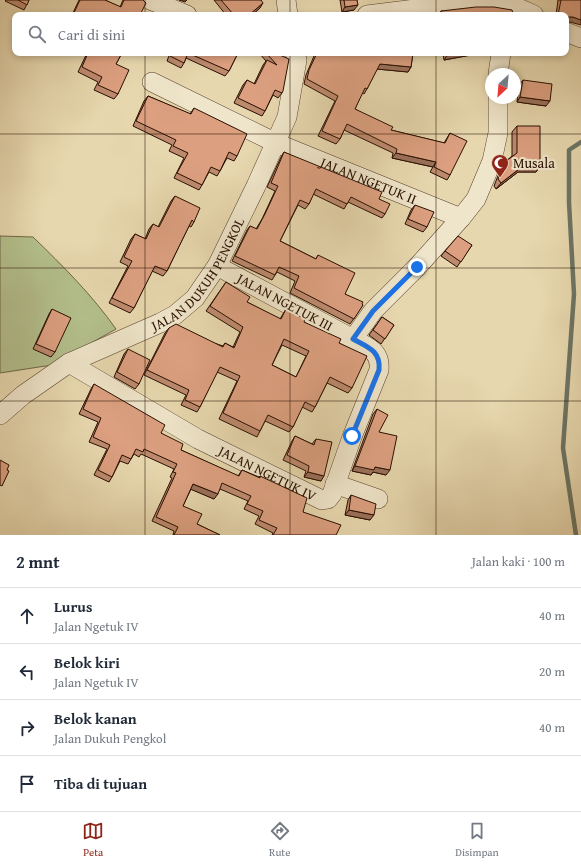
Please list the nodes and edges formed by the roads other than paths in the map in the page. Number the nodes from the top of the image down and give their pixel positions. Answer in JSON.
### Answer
{"nodes":[{"id":1,"x":150,"y":0,"type":"edge"},
{"id":2,"x":286,"y":0,"type":"edge"},
{"id":3,"x":180,"y":12,"type":"edge"},
{"id":4,"x":288,"y":12,"type":"edge"},
{"id":5,"x":391,"y":12,"type":"edge"},
{"id":6,"x":527,"y":12,"type":"edge"},
{"id":7,"x":569,"y":33,"type":"edge"},
{"id":8,"x":581,"y":38,"type":"edge"},
{"id":9,"x":296,"y":56,"type":"edge"},
{"id":10,"x":501,"y":56,"type":"edge"},
{"id":11,"x":499,"y":68,"type":"edge"},
{"id":12,"x":152,"y":82,"type":"dead end"},
{"id":13,"x":498,"y":104,"type":"edge"},
{"id":14,"x":276,"y":144,"type":"junction"},
{"id":15,"x":461,"y":218,"type":"junction"},
{"id":16,"x":217,"y":266,"type":"junction"},
{"id":17,"x":353,"y":339,"type":"junction"},
{"id":18,"x":69,"y":363,"type":"junction"},
{"id":19,"x":0,"y":415,"type":"edge"},
{"id":20,"x":335,"y":484,"type":"junction"},
{"id":21,"x":378,"y":499,"type":"dead end"}],
"edges":[{"from":1,"to":3,"type":"street"},
{"from":2,"to":4,"type":"street"},
{"from":5,"to":6,"type":"street"},
{"from":7,"to":8,"type":"street"},
{"from":9,"to":14,"type":"street","name":"JALAN DUKUH PENGKOL"},
{"from":10,"to":11,"type":"street"},
{"from":12,"to":14,"type":"street","name":"JALAN NGETUK II"},
{"from":13,"to":15,"type":"street"},
{"from":14,"to":15,"type":"street","name":"JALAN NGETUK II"},
{"from":14,"to":16,"type":"street","name":"JALAN DUKUH PENGKOL"},
{"from":15,"to":17,"type":"street"},
{"from":16,"to":17,"type":"street","name":"JALAN NGETUK III"},
{"from":16,"to":18,"type":"street","name":"JALAN DUKUH PENGKOL"},
{"from":17,"to":20,"type":"street","name":"JALAN NGETUK IV"},
{"from":18,"to":19,"type":"street","name":"JALAN DUKUH PENGKOL"},
{"from":18,"to":20,"type":"street","name":"JALAN NGETUK IV"},
{"from":20,"to":21,"type":"street"}]}
